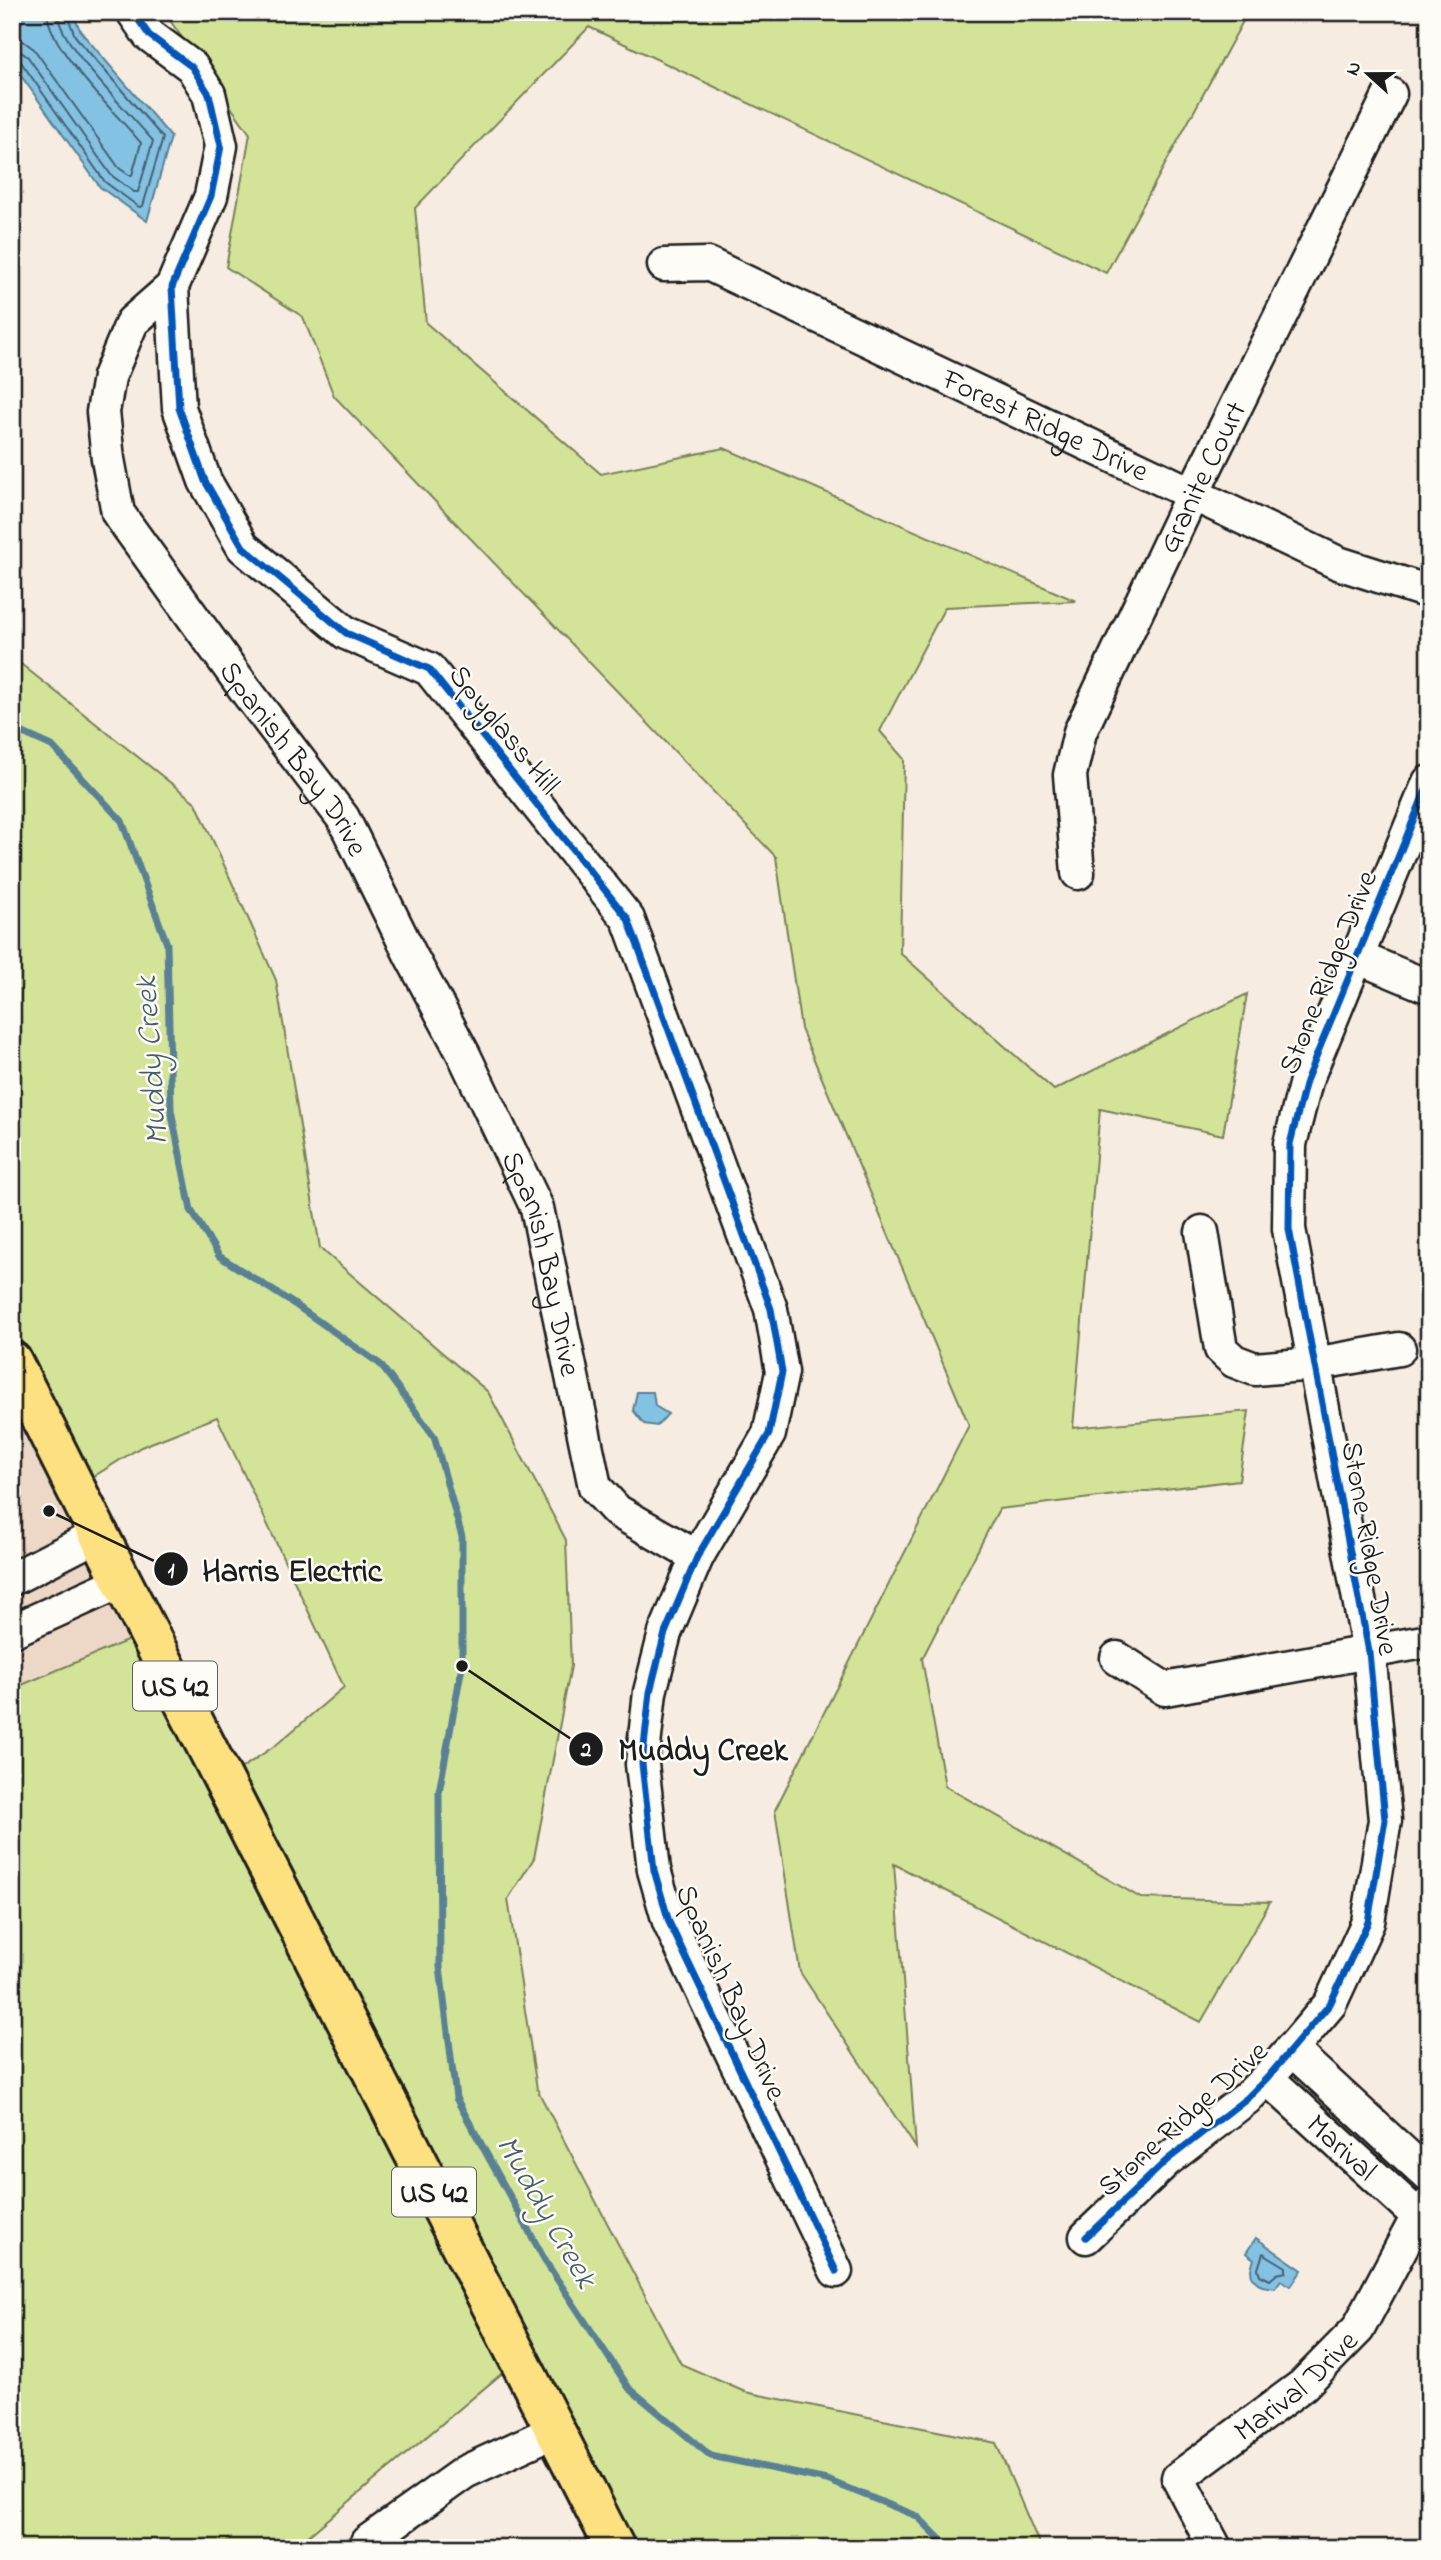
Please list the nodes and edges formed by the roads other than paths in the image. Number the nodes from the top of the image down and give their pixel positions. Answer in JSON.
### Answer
{"nodes":[{"id":1,"x":133,"y":12,"type":"edge"},
{"id":2,"x":1390,"y":94,"type":"dead end"},
{"id":3,"x":664,"y":265,"type":"dead end"},
{"id":4,"x":172,"y":287,"type":"junction"},
{"id":5,"x":1193,"y":493,"type":"junction"},
{"id":6,"x":1429,"y":592,"type":"edge"},
{"id":7,"x":1429,"y":782,"type":"edge"},
{"id":8,"x":1078,"y":873,"type":"dead end"},
{"id":9,"x":1357,"y":957,"type":"junction"},
{"id":10,"x":1429,"y":987,"type":"edge"},
{"id":11,"x":1202,"y":1233,"type":"dead end"},
{"id":12,"x":1399,"y":1349,"type":"dead end"},
{"id":13,"x":12,"y":1362,"type":"edge"},
{"id":14,"x":1314,"y":1364,"type":"junction"},
{"id":15,"x":98,"y":1535,"type":"junction"},
{"id":16,"x":697,"y":1557,"type":"junction"},
{"id":17,"x":12,"y":1579,"type":"edge"},
{"id":18,"x":122,"y":1581,"type":"junction"},
{"id":19,"x":12,"y":1631,"type":"edge"},
{"id":20,"x":1429,"y":1641,"type":"edge"},
{"id":21,"x":1369,"y":1652,"type":"junction"},
{"id":22,"x":1117,"y":1658,"type":"dead end"},
{"id":23,"x":1291,"y":2049,"type":"junction"},
{"id":24,"x":1267,"y":2078,"type":"junction"},
{"id":25,"x":1429,"y":2176,"type":"edge"},
{"id":26,"x":1423,"y":2210,"type":"edge"},
{"id":27,"x":1086,"y":2237,"type":"dead end"},
{"id":28,"x":836,"y":2271,"type":"dead end"},
{"id":29,"x":556,"y":2430,"type":"junction"},
{"id":30,"x":364,"y":2546,"type":"edge"},
{"id":31,"x":615,"y":2548,"type":"edge"},
{"id":32,"x":1214,"y":2548,"type":"edge"}],
"edges":[{"from":1,"to":4,"type":"street","name":"Spyglass Hill"},
{"from":2,"to":5,"type":"street","name":"Granite Court"},
{"from":3,"to":5,"type":"street","name":"Forest Ridge Drive"},
{"from":4,"to":16,"type":"street","name":"Spanish Bay Drive"},
{"from":4,"to":16,"type":"street","name":"Spyglass Hill"},
{"from":5,"to":6,"type":"street","name":"Forest Ridge Drive"},
{"from":5,"to":8,"type":"street","name":"Granite Court"},
{"from":7,"to":9,"type":"street","name":"Stone Ridge Drive"},
{"from":9,"to":10,"type":"street"},
{"from":9,"to":14,"type":"street","name":"Stone Ridge Drive"},
{"from":11,"to":14,"type":"street"},
{"from":12,"to":14,"type":"street"},
{"from":13,"to":15,"type":"main road","number":"US 42"},
{"from":14,"to":21,"type":"street","name":"Stone Ridge Drive"},
{"from":15,"to":17,"type":"street"},
{"from":15,"to":18,"type":"main road","number":"US 42"},
{"from":16,"to":28,"type":"street","name":"Spanish Bay Drive"},
{"from":18,"to":19,"type":"street"},
{"from":18,"to":29,"type":"main road","number":"US 42"},
{"from":20,"to":21,"type":"street"},
{"from":21,"to":22,"type":"street"},
{"from":21,"to":23,"type":"street","name":"Stone Ridge Drive"},
{"from":23,"to":24,"type":"street","name":"Stone Ridge Drive"},
{"from":23,"to":25,"type":"street","name":"Marival"},
{"from":24,"to":26,"type":"street","name":"Marival"},
{"from":24,"to":27,"type":"street","name":"Stone Ridge Drive"},
{"from":26,"to":32,"type":"street","name":"Marival Drive"},
{"from":29,"to":30,"type":"street"},
{"from":29,"to":31,"type":"main road","number":"US 42"}]}
